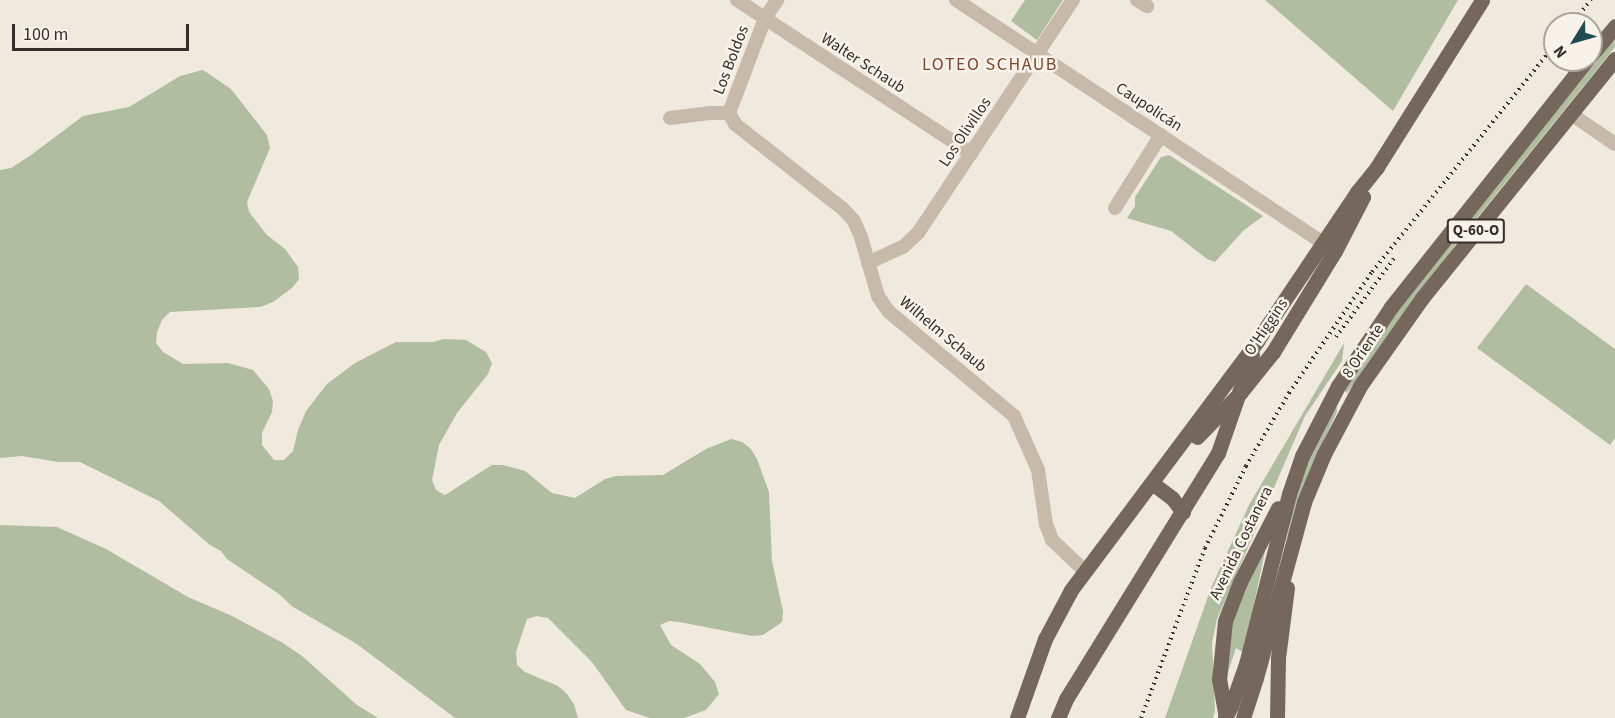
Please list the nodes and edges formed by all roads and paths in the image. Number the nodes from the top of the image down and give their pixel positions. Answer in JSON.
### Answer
{"nodes":[{"id":1,"x":737,"y":0,"type":"edge"},
{"id":2,"x":777,"y":0,"type":"edge"},
{"id":3,"x":956,"y":0,"type":"edge"},
{"id":4,"x":1073,"y":0,"type":"edge"},
{"id":5,"x":1482,"y":0,"type":"edge"},
{"id":6,"x":765,"y":18,"type":"junction"},
{"id":7,"x":1615,"y":26,"type":"edge"},
{"id":8,"x":1603,"y":40,"type":"edge"},
{"id":9,"x":1037,"y":54,"type":"junction"},
{"id":10,"x":1615,"y":59,"type":"edge"},
{"id":11,"x":1578,"y":72,"type":"edge"},
{"id":12,"x":729,"y":113,"type":"junction"},
{"id":13,"x":1571,"y":114,"type":"junction"},
{"id":14,"x":670,"y":118,"type":"dead end"},
{"id":15,"x":1161,"y":135,"type":"junction"},
{"id":16,"x":1615,"y":144,"type":"edge"},
{"id":17,"x":972,"y":153,"type":"junction"},
{"id":18,"x":1115,"y":208,"type":"dead end"},
{"id":19,"x":1329,"y":247,"type":"junction"},
{"id":20,"x":868,"y":263,"type":"junction"},
{"id":21,"x":1257,"y":341,"type":"junction"},
{"id":22,"x":1240,"y":393,"type":"junction"},
{"id":23,"x":1302,"y":456,"type":"junction"},
{"id":24,"x":1152,"y":483,"type":"junction"},
{"id":25,"x":1183,"y":512,"type":"junction"},
{"id":26,"x":1293,"y":537,"type":"junction"},
{"id":27,"x":1085,"y":570,"type":"junction"},
{"id":28,"x":1227,"y":714,"type":"edge"},
{"id":29,"x":1017,"y":718,"type":"edge"},
{"id":30,"x":1058,"y":718,"type":"edge"},
{"id":31,"x":1243,"y":718,"type":"edge"},
{"id":32,"x":1277,"y":718,"type":"edge"}],
"edges":[{"from":1,"to":6,"type":"street","name":"Walter Schaub"},
{"from":2,"to":6,"type":"street","name":"Los Boldos"},
{"from":3,"to":9,"type":"street","name":"Caupolicán"},
{"from":4,"to":9,"type":"street","name":"Los Olivillos"},
{"from":5,"to":19,"type":"main road","name":"O'Higgins"},
{"from":6,"to":12,"type":"street","name":"Los Boldos"},
{"from":6,"to":17,"type":"street","name":"Walter Schaub"},
{"from":7,"to":8,"type":"main road"},
{"from":9,"to":15,"type":"street","name":"Caupolicán"},
{"from":9,"to":17,"type":"street","name":"Los Olivillos"},
{"from":10,"to":13,"type":"main road","name":"8 Oriente","number":"Q-60-O"},
{"from":11,"to":23,"type":"main road","name":"8 Oriente","number":"Q-60-O"},
{"from":12,"to":14,"type":"street","name":"Los Boldos"},
{"from":12,"to":20,"type":"street","name":"Wilhelm Schaub"},
{"from":13,"to":16,"type":"street"},
{"from":13,"to":26,"type":"main road","name":"8 Oriente","number":"Q-60-O"},
{"from":15,"to":18,"type":"street"},
{"from":15,"to":19,"type":"street","name":"Caupolicán"},
{"from":17,"to":20,"type":"street","name":"Los Olivillos"},
{"from":19,"to":21,"type":"main road","name":"O'Higgins"},
{"from":19,"to":22,"type":"main road","name":"O'Higgins"},
{"from":20,"to":27,"type":"street","name":"Wilhelm Schaub"},
{"from":21,"to":22,"type":"main road"},
{"from":21,"to":24,"type":"main road","name":"O'Higgins"},
{"from":22,"to":24,"type":"main road","name":"O'Higgins"},
{"from":22,"to":25,"type":"main road"},
{"from":23,"to":28,"type":"main road","name":"8 Oriente","number":"Q-60-O"},
{"from":23,"to":28,"type":"main road","name":"Avenida Costanera"},
{"from":24,"to":25,"type":"main road"},
{"from":24,"to":27,"type":"main road","name":"O'Higgins"},
{"from":25,"to":30,"type":"main road"},
{"from":26,"to":31,"type":"main road","name":"8 Oriente","number":"Q-60-O"},
{"from":26,"to":32,"type":"main road"},
{"from":27,"to":29,"type":"main road","name":"O'Higgins"}]}
